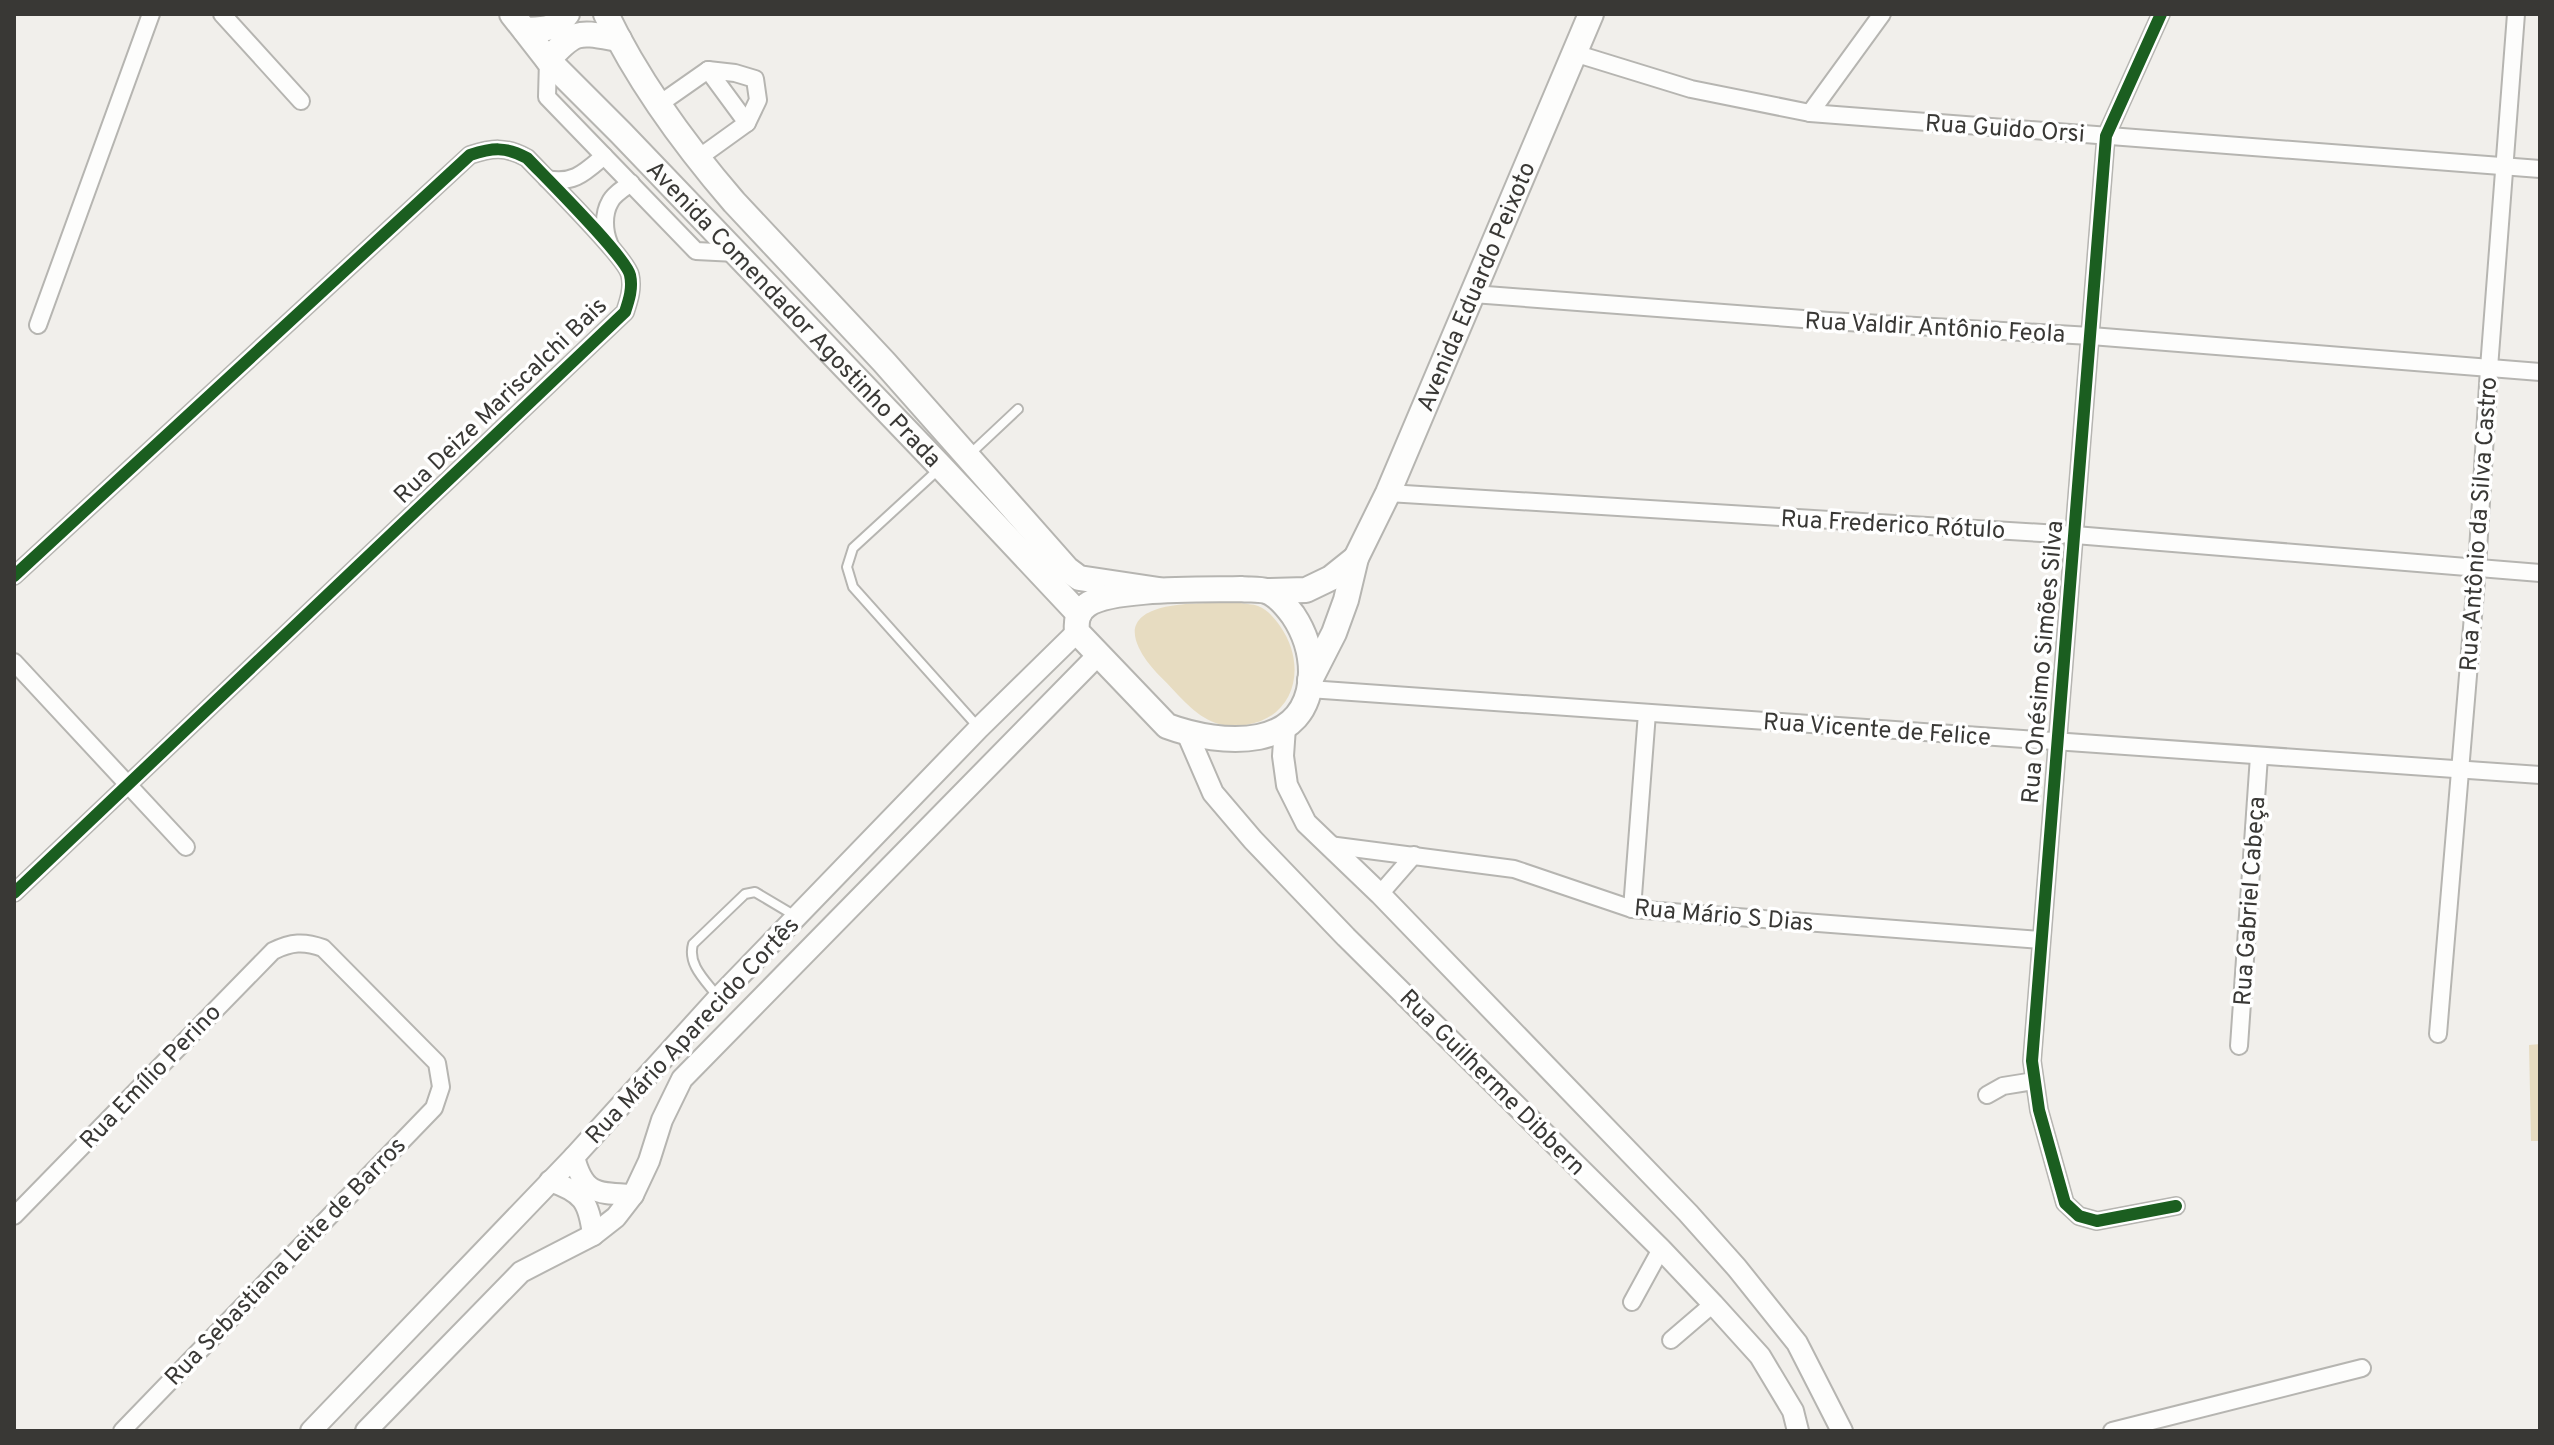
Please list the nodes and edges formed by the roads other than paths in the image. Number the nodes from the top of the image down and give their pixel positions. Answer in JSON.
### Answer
{"nodes":[{"id":1,"x":151,"y":14,"type":"edge"},
{"id":2,"x":222,"y":14,"type":"edge"},
{"id":3,"x":567,"y":14,"type":"edge"},
{"id":4,"x":606,"y":14,"type":"edge"},
{"id":5,"x":1591,"y":14,"type":"edge"},
{"id":6,"x":1882,"y":14,"type":"edge"},
{"id":7,"x":2161,"y":14,"type":"edge"},
{"id":8,"x":2516,"y":14,"type":"edge"},
{"id":9,"x":518,"y":22,"type":"edge"},
{"id":10,"x":619,"y":39,"type":"junction"},
{"id":11,"x":1574,"y":53,"type":"junction"},
{"id":12,"x":548,"y":60,"type":"junction"},
{"id":13,"x":708,"y":70,"type":"junction"},
{"id":14,"x":301,"y":101,"type":"dead end"},
{"id":15,"x":667,"y":104,"type":"junction"},
{"id":16,"x":1810,"y":113,"type":"junction"},
{"id":17,"x":747,"y":123,"type":"junction"},
{"id":18,"x":2106,"y":136,"type":"junction"},
{"id":19,"x":701,"y":150,"type":"junction"},
{"id":20,"x":604,"y":156,"type":"junction"},
{"id":21,"x":2504,"y":166,"type":"junction"},
{"id":22,"x":2540,"y":169,"type":"edge"},
{"id":23,"x":547,"y":179,"type":"junction"},
{"id":24,"x":631,"y":183,"type":"junction"},
{"id":25,"x":612,"y":248,"type":"junction"},
{"id":26,"x":736,"y":253,"type":"junction"},
{"id":27,"x":1473,"y":294,"type":"junction"},
{"id":28,"x":38,"y":325,"type":"dead end"},
{"id":29,"x":2091,"y":336,"type":"junction"},
{"id":30,"x":2489,"y":368,"type":"junction"},
{"id":31,"x":2540,"y":372,"type":"edge"},
{"id":32,"x":1018,"y":409,"type":"dead end"},
{"id":33,"x":969,"y":456,"type":"junction"},
{"id":34,"x":941,"y":467,"type":"junction"},
{"id":35,"x":1388,"y":493,"type":"junction"},
{"id":36,"x":2075,"y":535,"type":"junction"},
{"id":37,"x":1356,"y":558,"type":"junction"},
{"id":38,"x":2477,"y":568,"type":"junction"},
{"id":39,"x":2540,"y":573,"type":"edge"},
{"id":40,"x":14,"y":576,"type":"edge"},
{"id":41,"x":1159,"y":590,"type":"junction"},
{"id":42,"x":1268,"y":591,"type":"junction"},
{"id":43,"x":1078,"y":623,"type":"junction"},
{"id":44,"x":1098,"y":655,"type":"junction"},
{"id":45,"x":14,"y":662,"type":"edge"},
{"id":46,"x":1310,"y":685,"type":"junction"},
{"id":47,"x":1647,"y":713,"type":"junction"},
{"id":48,"x":1285,"y":727,"type":"junction"},
{"id":49,"x":979,"y":728,"type":"junction"},
{"id":50,"x":1187,"y":733,"type":"junction"},
{"id":51,"x":2056,"y":741,"type":"junction"},
{"id":52,"x":2259,"y":756,"type":"junction"},
{"id":53,"x":2459,"y":770,"type":"junction"},
{"id":54,"x":2540,"y":775,"type":"edge"},
{"id":55,"x":128,"y":785,"type":"junction"},
{"id":56,"x":1329,"y":845,"type":"junction"},
{"id":57,"x":186,"y":847,"type":"dead end"},
{"id":58,"x":1414,"y":855,"type":"junction"},
{"id":59,"x":14,"y":893,"type":"edge"},
{"id":60,"x":1380,"y":894,"type":"junction"},
{"id":61,"x":1632,"y":909,"type":"junction"},
{"id":62,"x":798,"y":918,"type":"junction"},
{"id":63,"x":2040,"y":940,"type":"junction"},
{"id":64,"x":290,"y":943,"type":"joint"},
{"id":65,"x":718,"y":998,"type":"junction"},
{"id":66,"x":2438,"y":1034,"type":"dead end"},
{"id":67,"x":2239,"y":1046,"type":"dead end"},
{"id":68,"x":2034,"y":1081,"type":"junction"},
{"id":69,"x":1987,"y":1095,"type":"dead end"},
{"id":70,"x":574,"y":1157,"type":"junction"},
{"id":71,"x":550,"y":1181,"type":"junction"},
{"id":72,"x":633,"y":1195,"type":"junction"},
{"id":73,"x":2176,"y":1206,"type":"dead end"},
{"id":74,"x":14,"y":1216,"type":"edge"},
{"id":75,"x":593,"y":1235,"type":"junction"},
{"id":76,"x":1661,"y":1249,"type":"junction"},
{"id":77,"x":1632,"y":1302,"type":"dead end"},
{"id":78,"x":1713,"y":1304,"type":"junction"},
{"id":79,"x":1671,"y":1340,"type":"dead end"},
{"id":80,"x":2362,"y":1368,"type":"dead end"},
{"id":81,"x":122,"y":1431,"type":"edge"},
{"id":82,"x":311,"y":1431,"type":"edge"},
{"id":83,"x":366,"y":1431,"type":"edge"},
{"id":84,"x":1798,"y":1431,"type":"edge"},
{"id":85,"x":1842,"y":1431,"type":"edge"},
{"id":86,"x":2112,"y":1431,"type":"edge"}],
"edges":[{"from":1,"to":28,"type":"street"},
{"from":2,"to":14,"type":"street"},
{"from":3,"to":9,"type":"main road"},
{"from":4,"to":10,"type":"main road","name":"Avenida Comendador Agostinho Prada"},
{"from":5,"to":11,"type":"main road","name":"Avenida Eduardo Peixoto"},
{"from":6,"to":16,"type":"street"},
{"from":7,"to":18,"type":"street","name":"Rua Onésimo Simões Silva"},
{"from":8,"to":21,"type":"street","name":"Rua Antônio da Silva Castro"},
{"from":9,"to":12,"type":"main road","name":"Avenida Comendador Agostinho Prada"},
{"from":10,"to":12,"type":"main road"},
{"from":10,"to":15,"type":"main road","name":"Avenida Comendador Agostinho Prada"},
{"from":11,"to":16,"type":"street","name":"Rua Guido Orsi"},
{"from":11,"to":27,"type":"main road","name":"Avenida Eduardo Peixoto"},
{"from":12,"to":20,"type":"street"},
{"from":12,"to":26,"type":"main road","name":"Avenida Comendador Agostinho Prada"},
{"from":13,"to":15,"type":"street"},
{"from":13,"to":17,"type":"street"},
{"from":13,"to":17,"type":"street"},
{"from":15,"to":19,"type":"main road","name":"Avenida Comendador Agostinho Prada"},
{"from":16,"to":18,"type":"street","name":"Rua Guido Orsi"},
{"from":17,"to":19,"type":"street"},
{"from":18,"to":21,"type":"street","name":"Rua Guido Orsi"},
{"from":18,"to":29,"type":"street","name":"Rua Onésimo Simões Silva"},
{"from":19,"to":33,"type":"main road","name":"Avenida Comendador Agostinho Prada"},
{"from":20,"to":23,"type":"street"},
{"from":20,"to":24,"type":"street"},
{"from":21,"to":22,"type":"street","name":"Rua Guido Orsi"},
{"from":21,"to":30,"type":"street","name":"Rua Antônio da Silva Castro"},
{"from":23,"to":25,"type":"street","name":"Rua Deize Mariscalchi Bais"},
{"from":23,"to":40,"type":"street","name":"Rua Deize Mariscalchi Bais"},
{"from":24,"to":25,"type":"street","name":"Rua Deize Mariscalchi Bais"},
{"from":24,"to":26,"type":"street"},
{"from":25,"to":55,"type":"street","name":"Rua Deize Mariscalchi Bais"},
{"from":26,"to":34,"type":"main road","name":"Avenida Comendador Agostinho Prada"},
{"from":27,"to":29,"type":"street","name":"Rua Valdir Antônio Feola"},
{"from":27,"to":35,"type":"main road","name":"Avenida Eduardo Peixoto"},
{"from":29,"to":30,"type":"street","name":"Rua Valdir Antônio Feola"},
{"from":29,"to":36,"type":"street","name":"Rua Onésimo Simões Silva"},
{"from":30,"to":31,"type":"street","name":"Rua Valdir Antônio Feola"},
{"from":30,"to":38,"type":"street","name":"Rua Antônio da Silva Castro"},
{"from":32,"to":33,"type":"lane"},
{"from":33,"to":41,"type":"main road","name":"Avenida Comendador Agostinho Prada"},
{"from":34,"to":43,"type":"main road","name":"Avenida Comendador Agostinho Prada"},
{"from":34,"to":49,"type":"lane"},
{"from":35,"to":36,"type":"street","name":"Rua Frederico Rótulo"},
{"from":35,"to":37,"type":"main road","name":"Avenida Eduardo Peixoto"},
{"from":36,"to":38,"type":"street","name":"Rua Frederico Rótulo"},
{"from":36,"to":51,"type":"street","name":"Rua Onésimo Simões Silva"},
{"from":37,"to":42,"type":"main road","name":"Avenida Eduardo Peixoto"},
{"from":37,"to":46,"type":"main road","name":"Avenida Eduardo Peixoto"},
{"from":38,"to":39,"type":"street","name":"Rua Frederico Rótulo"},
{"from":38,"to":53,"type":"street","name":"Rua Antônio da Silva Castro"},
{"from":41,"to":42,"type":"main road","name":"Avenida Eduardo Peixoto"},
{"from":41,"to":43,"type":"main road"},
{"from":42,"to":46,"type":"main road"},
{"from":43,"to":44,"type":"main road","name":"Avenida Comendador Agostinho Prada"},
{"from":43,"to":49,"type":"street","name":"Rua Mário Aparecido Cortês"},
{"from":44,"to":50,"type":"main road","name":"Avenida Comendador Agostinho Prada"},
{"from":44,"to":72,"type":"street","name":"Rua Mário Aparecido Cortês"},
{"from":45,"to":55,"type":"street"},
{"from":46,"to":47,"type":"street","name":"Rua Vicente de Felice"},
{"from":46,"to":48,"type":"main road","name":"Avenida Eduardo Peixoto"},
{"from":47,"to":51,"type":"street","name":"Rua Vicente de Felice"},
{"from":47,"to":61,"type":"street"},
{"from":48,"to":50,"type":"main road"},
{"from":48,"to":56,"type":"street","name":"Rua Guilherme Dibbern"},
{"from":49,"to":62,"type":"street","name":"Rua Mário Aparecido Cortês"},
{"from":50,"to":76,"type":"street","name":"Rua Guilherme Dibbern"},
{"from":51,"to":52,"type":"street","name":"Rua Vicente de Felice"},
{"from":51,"to":63,"type":"street","name":"Rua Onésimo Simões Silva"},
{"from":52,"to":53,"type":"street","name":"Rua Vicente de Felice"},
{"from":52,"to":67,"type":"street","name":"Rua Gabriel Cabeça"},
{"from":53,"to":54,"type":"street","name":"Rua Vicente de Felice"},
{"from":53,"to":66,"type":"street","name":"Rua Antônio da Silva Castro"},
{"from":55,"to":57,"type":"street"},
{"from":55,"to":59,"type":"street","name":"Rua Deize Mariscalchi Bais"},
{"from":56,"to":58,"type":"street","name":"Rua Mário S Dias"},
{"from":56,"to":60,"type":"street","name":"Rua Guilherme Dibbern"},
{"from":58,"to":60,"type":"street"},
{"from":58,"to":61,"type":"street","name":"Rua Mário S Dias"},
{"from":60,"to":85,"type":"street","name":"Rua Guilherme Dibbern"},
{"from":61,"to":63,"type":"street","name":"Rua Mário S Dias"},
{"from":62,"to":65,"type":"street","name":"Rua Mário Aparecido Cortês"},
{"from":62,"to":65,"type":"lane"},
{"from":63,"to":68,"type":"street","name":"Rua Onésimo Simões Silva"},
{"from":64,"to":74,"type":"street","name":"Rua Emílio Perino"},
{"from":64,"to":81,"type":"street","name":"Rua Sebastiana Leite de Barros"},
{"from":65,"to":70,"type":"street","name":"Rua Mário Aparecido Cortês"},
{"from":68,"to":69,"type":"street"},
{"from":68,"to":73,"type":"street","name":"Rua Onésimo Simões Silva"},
{"from":70,"to":71,"type":"street","name":"Rua Mário Aparecido Cortês"},
{"from":70,"to":72,"type":"street"},
{"from":71,"to":75,"type":"street"},
{"from":71,"to":82,"type":"street","name":"Rua Mário Aparecido Cortês"},
{"from":72,"to":75,"type":"street","name":"Rua Mário Aparecido Cortês"},
{"from":75,"to":83,"type":"street","name":"Rua Mário Aparecido Cortês"},
{"from":76,"to":77,"type":"street"},
{"from":76,"to":78,"type":"street","name":"Rua Guilherme Dibbern"},
{"from":78,"to":79,"type":"street"},
{"from":78,"to":84,"type":"street","name":"Rua Guilherme Dibbern"},
{"from":80,"to":86,"type":"street"}]}
